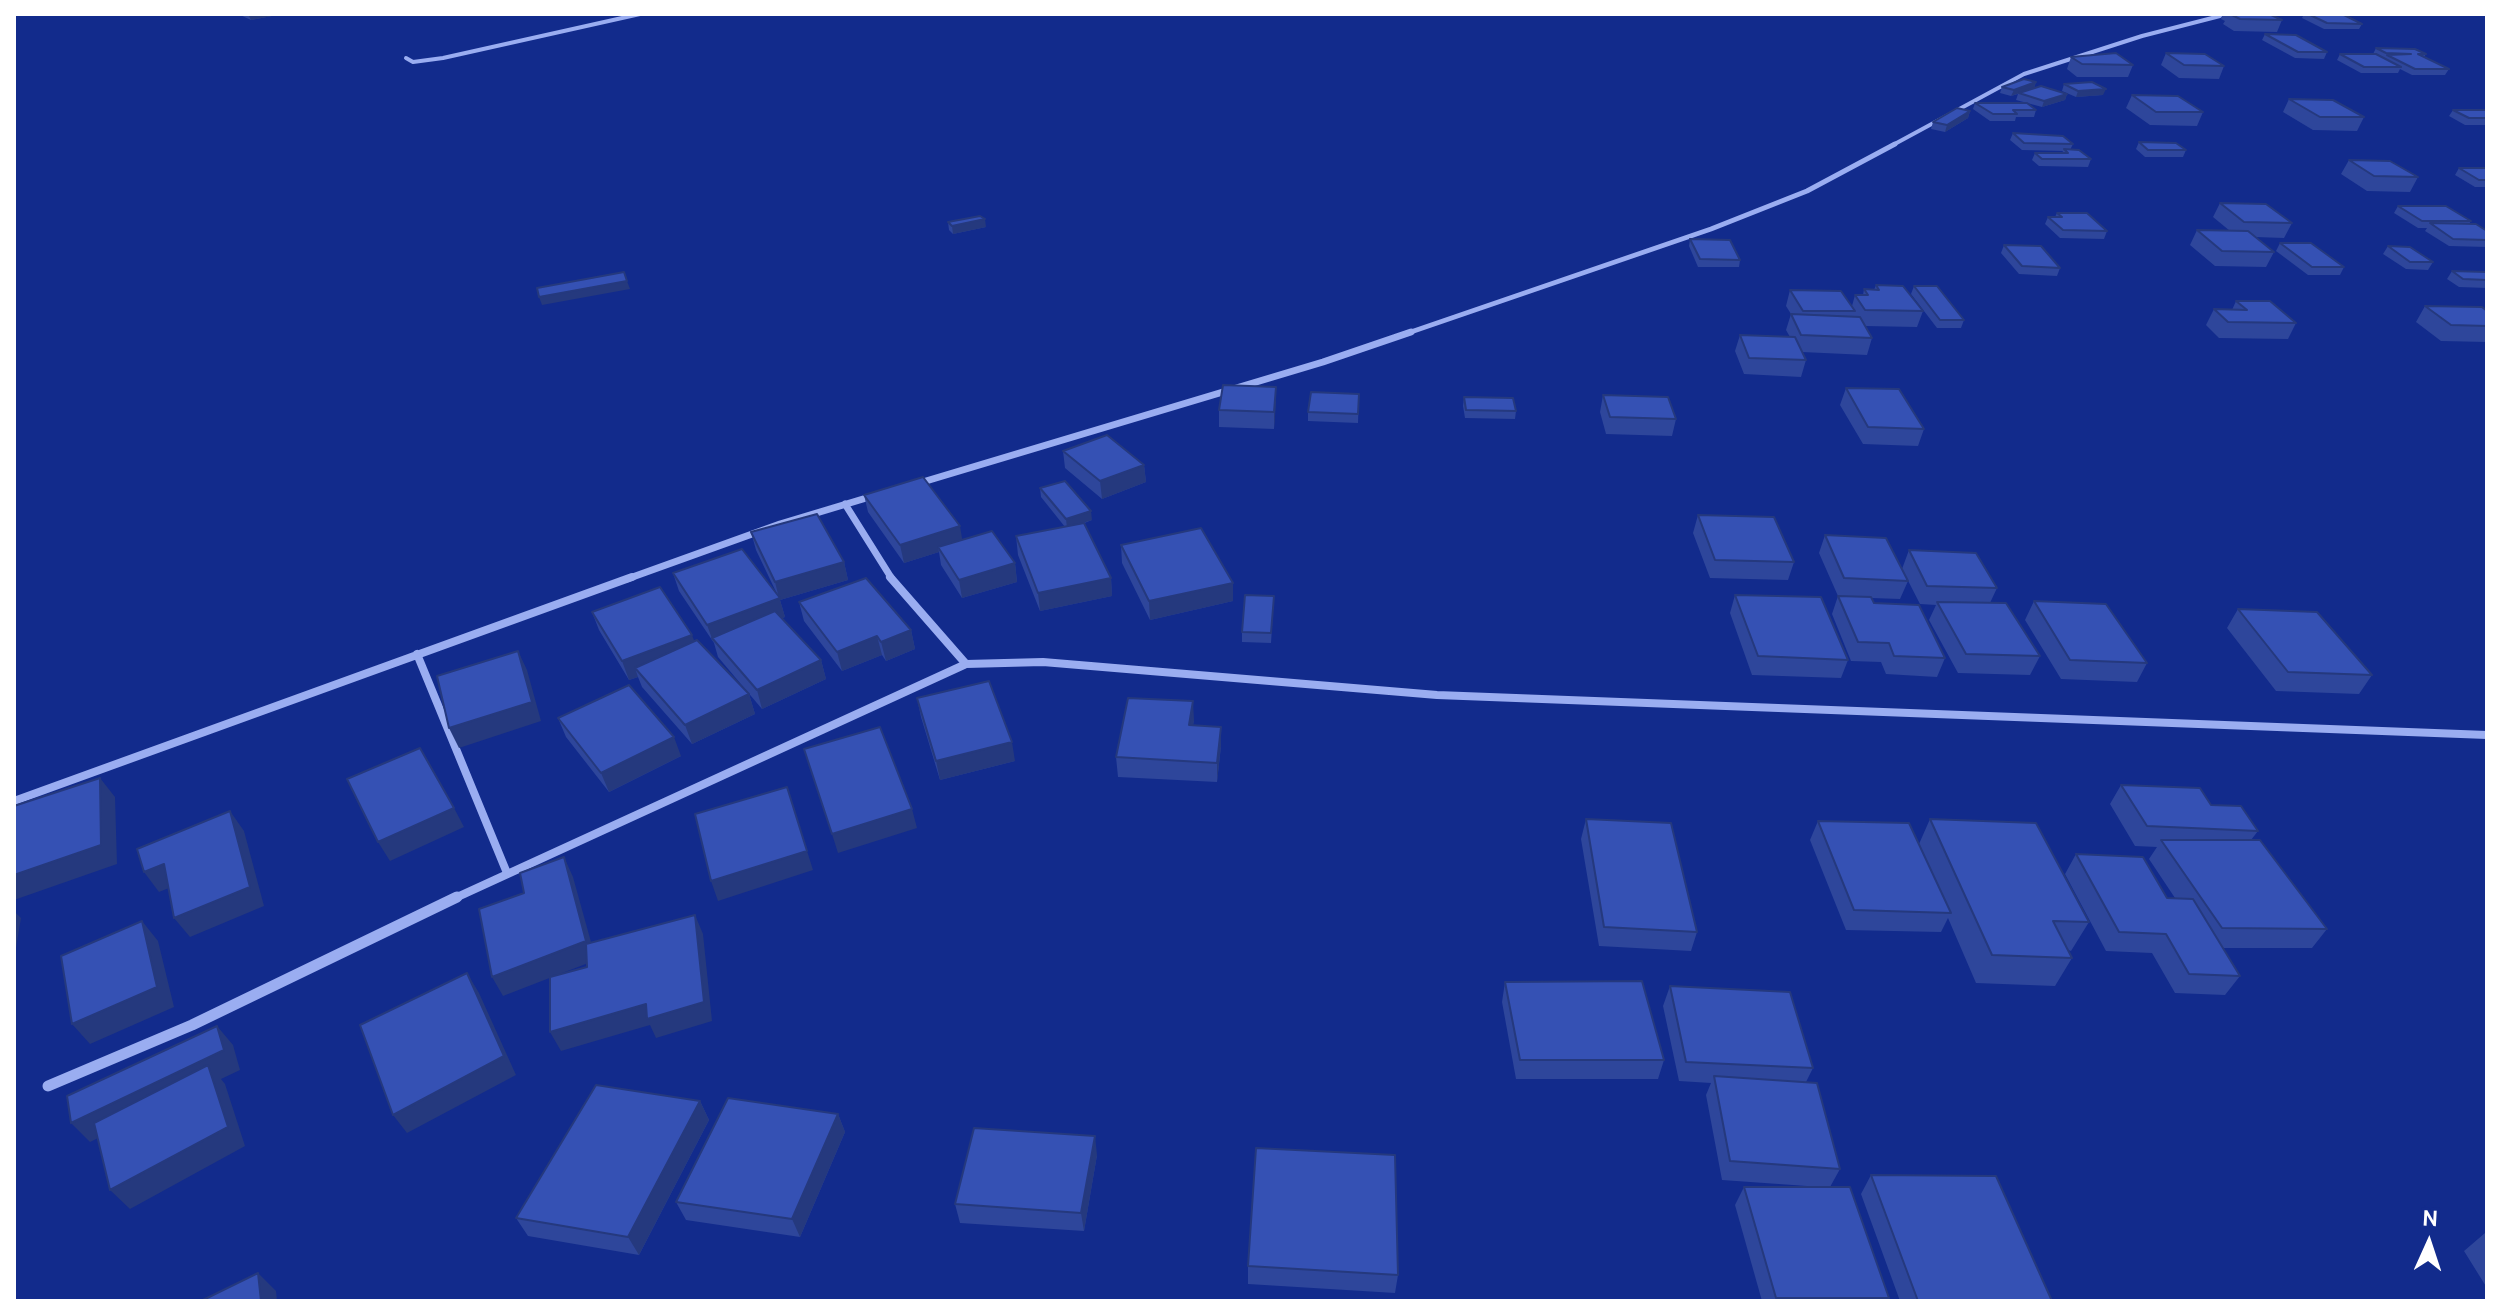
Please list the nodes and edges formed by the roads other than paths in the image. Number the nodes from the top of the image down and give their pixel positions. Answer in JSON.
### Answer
{"nodes":[{"id":1,"x":640,"y":14,"type":"edge"},
{"id":2,"x":2220,"y":16,"type":"dead end"},
{"id":3,"x":406,"y":58,"type":"dead end"},
{"id":4,"x":906,"y":487,"type":"edge"},
{"id":5,"x":876,"y":496,"type":"edge"},
{"id":6,"x":845,"y":504,"type":"junction"},
{"id":7,"x":417,"y":654,"type":"junction"},
{"id":8,"x":966,"y":664,"type":"junction"},
{"id":9,"x":2487,"y":735,"type":"edge"},
{"id":10,"x":14,"y":801,"type":"edge"},
{"id":11,"x":507,"y":873,"type":"junction"},
{"id":12,"x":48,"y":1086,"type":"dead end"}],
"edges":[{"from":1,"to":3,"type":"street"},
{"from":2,"to":4,"type":"street"},
{"from":5,"to":6,"type":"street"},
{"from":6,"to":7,"type":"street"},
{"from":6,"to":8,"type":"street"},
{"from":7,"to":10,"type":"street"},
{"from":7,"to":11,"type":"street"},
{"from":8,"to":9,"type":"street"},
{"from":8,"to":11,"type":"street"},
{"from":11,"to":12,"type":"street"}]}
